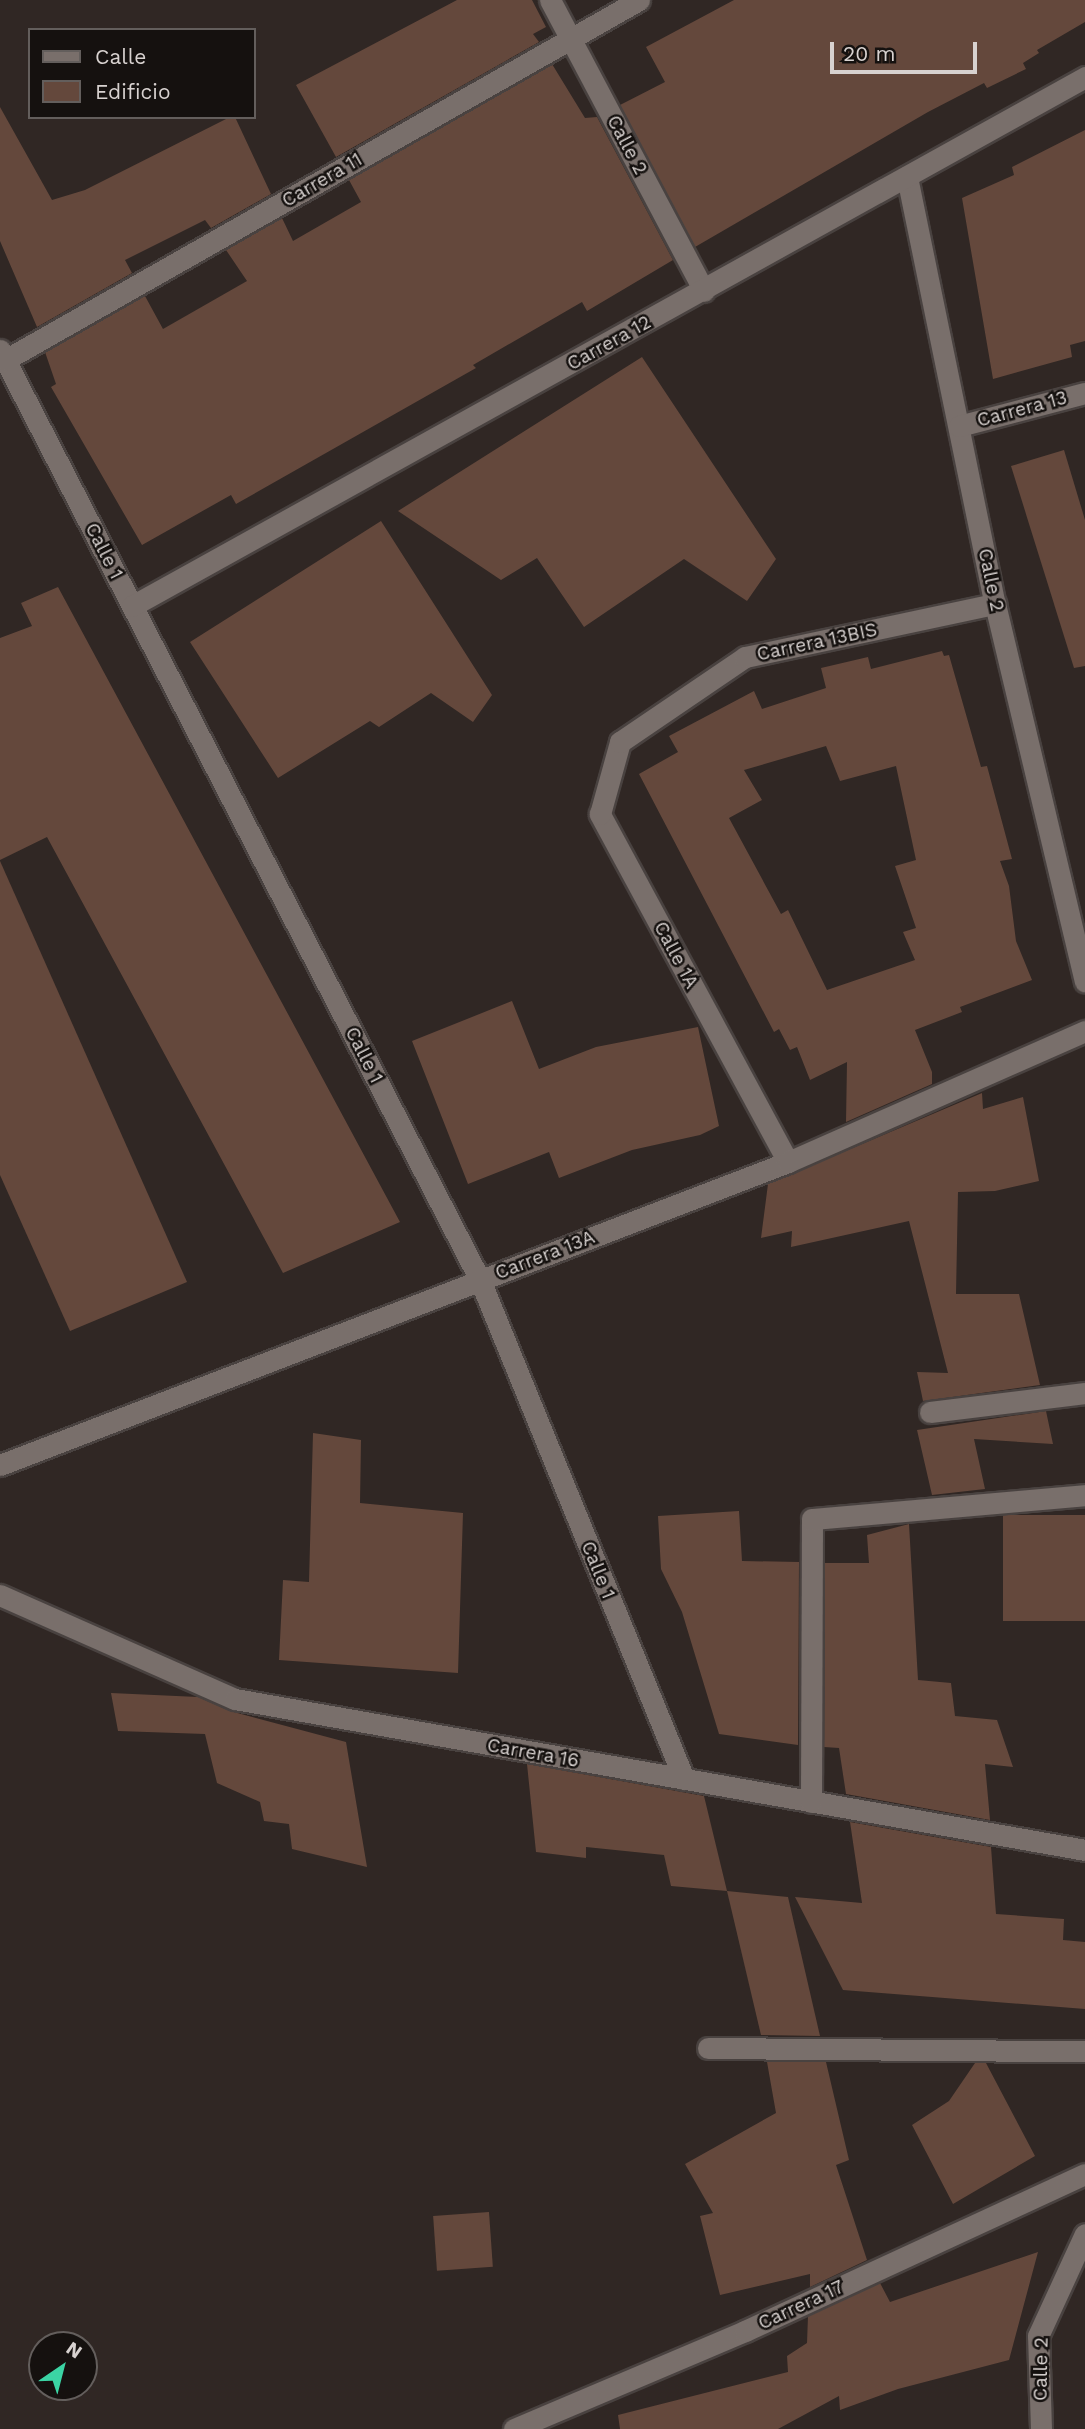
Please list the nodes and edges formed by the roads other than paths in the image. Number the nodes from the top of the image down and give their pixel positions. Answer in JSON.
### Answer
{"nodes":[{"id":1,"x":550,"y":0,"type":"edge"},
{"id":2,"x":639,"y":0,"type":"edge"},
{"id":3,"x":571,"y":39,"type":"junction"},
{"id":4,"x":1085,"y":77,"type":"edge"},
{"id":5,"x":907,"y":177,"type":"junction"},
{"id":6,"x":704,"y":291,"type":"junction"},
{"id":7,"x":3,"y":355,"type":"edge"},
{"id":8,"x":1085,"y":393,"type":"edge"},
{"id":9,"x":959,"y":426,"type":"junction"},
{"id":10,"x":995,"y":604,"type":"junction"},
{"id":11,"x":132,"y":606,"type":"junction"},
{"id":12,"x":620,"y":742,"type":"joint"},
{"id":13,"x":1085,"y":981,"type":"edge"},
{"id":14,"x":1085,"y":1031,"type":"edge"},
{"id":15,"x":788,"y":1162,"type":"junction"},
{"id":16,"x":480,"y":1280,"type":"junction"},
{"id":17,"x":1085,"y":1393,"type":"edge"},
{"id":18,"x":930,"y":1412,"type":"dead end"},
{"id":19,"x":0,"y":1465,"type":"edge"},
{"id":20,"x":1085,"y":1495,"type":"edge"},
{"id":21,"x":0,"y":1595,"type":"edge"},
{"id":22,"x":684,"y":1779,"type":"junction"},
{"id":23,"x":811,"y":1802,"type":"junction"},
{"id":24,"x":1085,"y":1850,"type":"edge"},
{"id":25,"x":708,"y":2048,"type":"dead end"},
{"id":26,"x":1085,"y":2051,"type":"edge"},
{"id":27,"x":1085,"y":2174,"type":"edge"},
{"id":28,"x":1085,"y":2234,"type":"edge"},
{"id":29,"x":514,"y":2429,"type":"edge"},
{"id":30,"x":1041,"y":2429,"type":"edge"}],
"edges":[{"from":1,"to":3,"type":"street","name":"Calle 2"},
{"from":2,"to":3,"type":"street","name":"Carrera 11"},
{"from":3,"to":6,"type":"street","name":"Calle 2"},
{"from":3,"to":7,"type":"street","name":"Carrera 11"},
{"from":4,"to":5,"type":"street","name":"Carrera 12"},
{"from":5,"to":6,"type":"street","name":"Carrera 12"},
{"from":5,"to":9,"type":"street","name":"Calle 2"},
{"from":6,"to":11,"type":"street","name":"Carrera 12"},
{"from":7,"to":11,"type":"street","name":"Calle 1"},
{"from":8,"to":9,"type":"street","name":"Carrera 13"},
{"from":9,"to":10,"type":"street","name":"Calle 2"},
{"from":10,"to":12,"type":"street","name":"Carrera 13BIS"},
{"from":10,"to":13,"type":"street","name":"Calle 2"},
{"from":11,"to":16,"type":"street","name":"Calle 1"},
{"from":12,"to":15,"type":"street","name":"Calle 1A"},
{"from":14,"to":15,"type":"street","name":"Carrera 13A"},
{"from":15,"to":16,"type":"street","name":"Carrera 13A"},
{"from":16,"to":19,"type":"street","name":"Carrera 13A"},
{"from":16,"to":22,"type":"street","name":"Calle 1"},
{"from":17,"to":18,"type":"street"},
{"from":20,"to":23,"type":"street"},
{"from":21,"to":22,"type":"street","name":"Carrera 16"},
{"from":22,"to":23,"type":"street","name":"Carrera 16"},
{"from":23,"to":24,"type":"street","name":"Carrera 16"},
{"from":25,"to":26,"type":"street"},
{"from":27,"to":29,"type":"street","name":"Carrera 17"},
{"from":28,"to":30,"type":"street","name":"Calle 2"}]}
